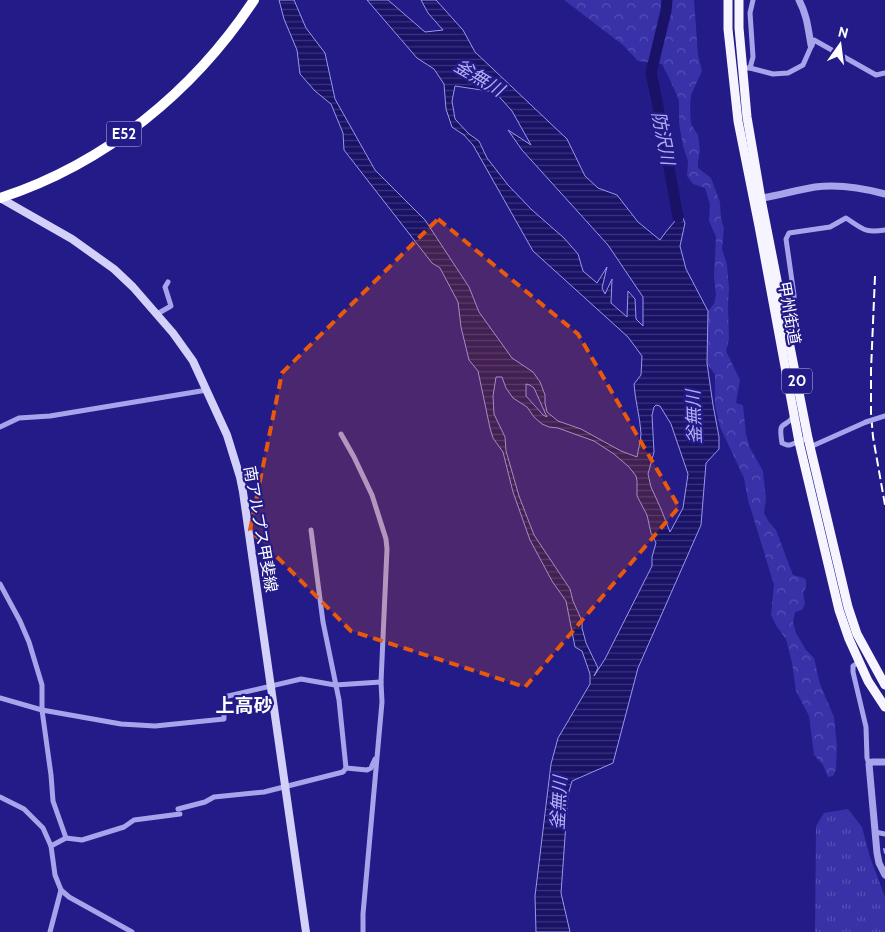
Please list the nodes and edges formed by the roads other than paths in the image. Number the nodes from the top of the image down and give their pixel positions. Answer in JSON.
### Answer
{"nodes":[{"id":1,"x":254,"y":0,"type":"edge"},
{"id":2,"x":728,"y":0,"type":"edge"},
{"id":3,"x":739,"y":0,"type":"edge"},
{"id":4,"x":753,"y":0,"type":"edge"},
{"id":5,"x":799,"y":0,"type":"edge"},
{"id":6,"x":812,"y":45,"type":"junction"},
{"id":7,"x":746,"y":68,"type":"junction"},
{"id":8,"x":885,"y":73,"type":"edge"},
{"id":9,"x":885,"y":194,"type":"edge"},
{"id":10,"x":0,"y":198,"type":"edge"},
{"id":11,"x":757,"y":199,"type":"junction"},
{"id":12,"x":885,"y":230,"type":"edge"},
{"id":13,"x":168,"y":282,"type":"dead end"},
{"id":14,"x":782,"y":303,"type":"junction"},
{"id":15,"x":156,"y":314,"type":"junction"},
{"id":16,"x":206,"y":390,"type":"junction"},
{"id":17,"x":794,"y":416,"type":"junction"},
{"id":18,"x":885,"y":416,"type":"edge"},
{"id":19,"x":0,"y":427,"type":"edge"},
{"id":20,"x":341,"y":434,"type":"dead end"},
{"id":21,"x":799,"y":442,"type":"junction"},
{"id":22,"x":809,"y":442,"type":"junction"},
{"id":23,"x":312,"y":530,"type":"dead end"},
{"id":24,"x":0,"y":584,"type":"edge"},
{"id":25,"x":859,"y":662,"type":"junction"},
{"id":26,"x":381,"y":682,"type":"junction"},
{"id":27,"x":335,"y":685,"type":"junction"},
{"id":28,"x":885,"y":685,"type":"edge"},
{"id":29,"x":271,"y":687,"type":"junction"},
{"id":30,"x":0,"y":698,"type":"edge"},
{"id":31,"x":885,"y":708,"type":"edge"},
{"id":32,"x":42,"y":710,"type":"junction"},
{"id":33,"x":379,"y":734,"type":"junction"},
{"id":34,"x":885,"y":762,"type":"edge"},
{"id":35,"x":869,"y":764,"type":"junction"},
{"id":36,"x":346,"y":768,"type":"junction"},
{"id":37,"x":285,"y":786,"type":"junction"},
{"id":38,"x":0,"y":797,"type":"edge"},
{"id":39,"x":875,"y":832,"type":"junction"},
{"id":40,"x":885,"y":834,"type":"edge"},
{"id":41,"x":66,"y":838,"type":"junction"},
{"id":42,"x":51,"y":846,"type":"junction"},
{"id":43,"x":885,"y":875,"type":"edge"},
{"id":44,"x":60,"y":890,"type":"junction"},
{"id":45,"x":50,"y":932,"type":"edge"},
{"id":46,"x":132,"y":932,"type":"edge"},
{"id":47,"x":306,"y":932,"type":"edge"},
{"id":48,"x":363,"y":932,"type":"edge"}],
"edges":[{"from":1,"to":10,"type":"highway","number":"E52"},
{"from":2,"to":11,"type":"highway","name":"甲州街道","number":"20"},
{"from":3,"to":7,"type":"highway","name":"甲州街道","number":"20"},
{"from":4,"to":7,"type":"street"},
{"from":5,"to":6,"type":"street"},
{"from":6,"to":7,"type":"street"},
{"from":6,"to":8,"type":"street"},
{"from":7,"to":11,"type":"highway","name":"甲州街道","number":"20"},
{"from":9,"to":11,"type":"street"},
{"from":10,"to":15,"type":"main road","name":"南アルプス甲斐線"},
{"from":11,"to":14,"type":"highway","name":"甲州街道","number":"20"},
{"from":11,"to":17,"type":"highway","name":"甲州街道","number":"20"},
{"from":12,"to":14,"type":"street"},
{"from":13,"to":15,"type":"street"},
{"from":14,"to":22,"type":"highway","name":"甲州街道","number":"20"},
{"from":15,"to":16,"type":"main road","name":"南アルプス甲斐線"},
{"from":16,"to":19,"type":"street"},
{"from":16,"to":29,"type":"main road","name":"南アルプス甲斐線"},
{"from":17,"to":21,"type":"highway","name":"甲州街道","number":"20"},
{"from":17,"to":21,"type":"street"},
{"from":18,"to":22,"type":"street","bridge":true},
{"from":20,"to":26,"type":"street"},
{"from":21,"to":22,"type":"street"},
{"from":21,"to":25,"type":"highway","name":"甲州街道","number":"20"},
{"from":22,"to":28,"type":"highway","name":"甲州街道","number":"20"},
{"from":23,"to":27,"type":"street"},
{"from":24,"to":32,"type":"street"},
{"from":25,"to":31,"type":"highway","name":"甲州街道","number":"20"},
{"from":25,"to":35,"type":"street"},
{"from":26,"to":27,"type":"street"},
{"from":26,"to":33,"type":"street"},
{"from":27,"to":29,"type":"street"},
{"from":27,"to":36,"type":"street"},
{"from":29,"to":32,"type":"street"},
{"from":29,"to":37,"type":"main road","name":"南アルプス甲斐線"},
{"from":30,"to":32,"type":"street"},
{"from":32,"to":41,"type":"street"},
{"from":33,"to":36,"type":"street"},
{"from":33,"to":48,"type":"street"},
{"from":34,"to":35,"type":"street"},
{"from":35,"to":39,"type":"street"},
{"from":36,"to":37,"type":"street"},
{"from":37,"to":41,"type":"street"},
{"from":37,"to":47,"type":"main road","name":"南アルプス甲斐線"},
{"from":38,"to":42,"type":"street"},
{"from":39,"to":40,"type":"street"},
{"from":39,"to":43,"type":"street"},
{"from":41,"to":42,"type":"street"},
{"from":42,"to":44,"type":"street"},
{"from":44,"to":45,"type":"street"},
{"from":44,"to":46,"type":"street"}]}
